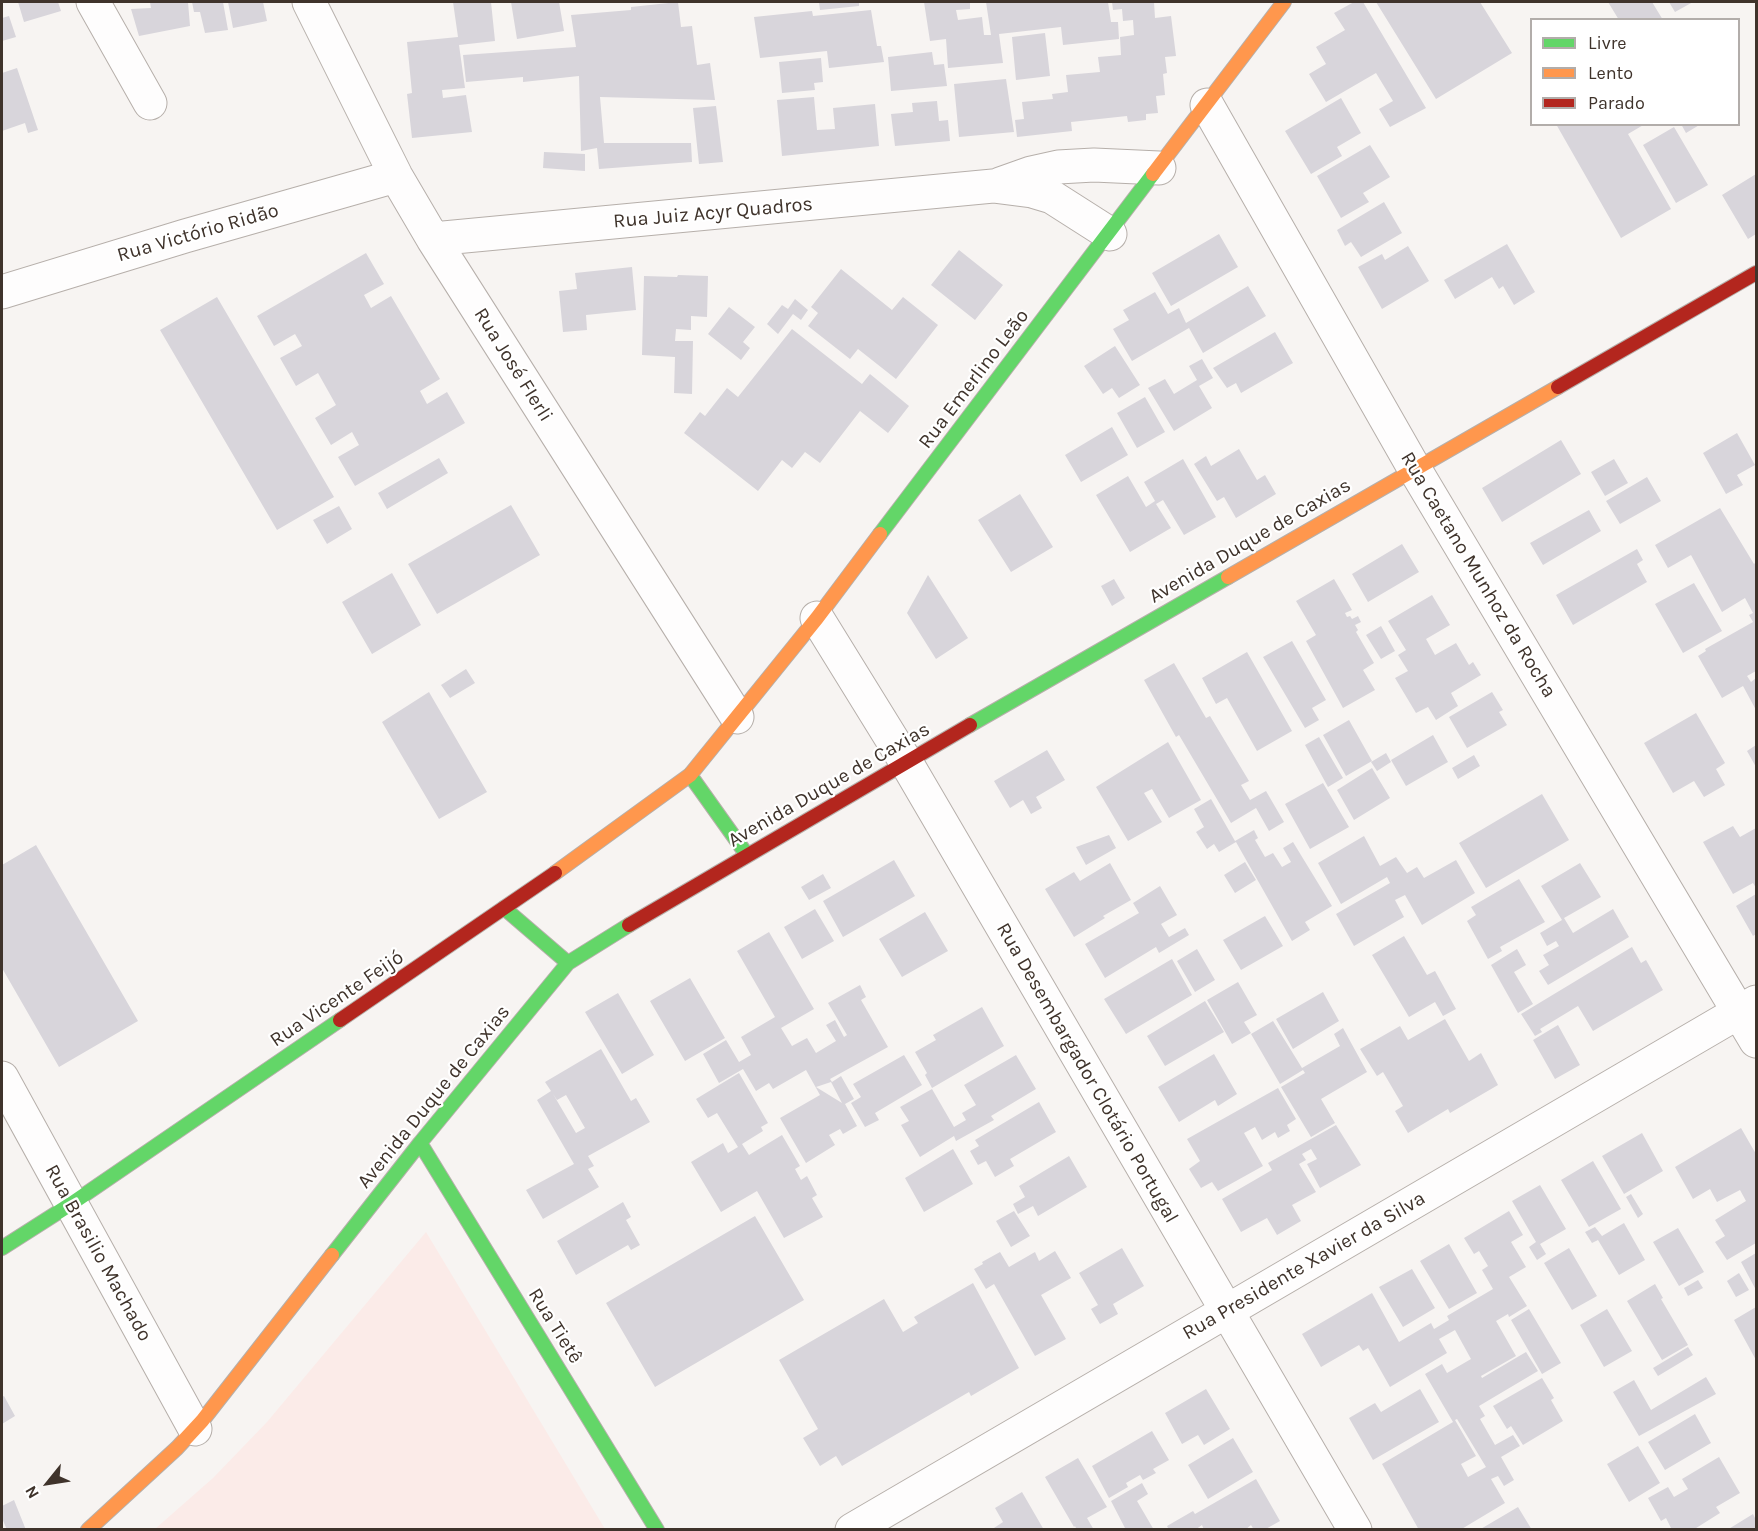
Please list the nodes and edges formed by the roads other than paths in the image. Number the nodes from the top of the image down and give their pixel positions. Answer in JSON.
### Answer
{"nodes":[{"id":1,"x":93,"y":2,"type":"edge"},
{"id":2,"x":309,"y":2,"type":"edge"},
{"id":3,"x":1284,"y":2,"type":"edge"},
{"id":4,"x":150,"y":103,"type":"dead end"},
{"id":5,"x":1207,"y":105,"type":"junction"},
{"id":6,"x":1159,"y":168,"type":"junction"},
{"id":7,"x":396,"y":176,"type":"junction"},
{"id":8,"x":993,"y":186,"type":"junction"},
{"id":9,"x":1110,"y":234,"type":"junction"},
{"id":10,"x":433,"y":239,"type":"junction"},
{"id":11,"x":1756,"y":273,"type":"edge"},
{"id":12,"x":2,"y":292,"type":"edge"},
{"id":13,"x":1414,"y":468,"type":"junction"},
{"id":14,"x":817,"y":618,"type":"junction"},
{"id":15,"x":736,"y":717,"type":"junction"},
{"id":16,"x":906,"y":762,"type":"junction"},
{"id":17,"x":690,"y":775,"type":"junction"},
{"id":18,"x":747,"y":855,"type":"junction"},
{"id":19,"x":504,"y":908,"type":"junction"},
{"id":20,"x":568,"y":963,"type":"junction"},
{"id":21,"x":1748,"y":1007,"type":"edge"},
{"id":22,"x":1756,"y":1041,"type":"edge"},
{"id":23,"x":2,"y":1078,"type":"edge"},
{"id":24,"x":420,"y":1143,"type":"junction"},
{"id":25,"x":71,"y":1204,"type":"junction"},
{"id":26,"x":2,"y":1248,"type":"edge"},
{"id":27,"x":1226,"y":1311,"type":"junction"},
{"id":28,"x":195,"y":1430,"type":"junction"},
{"id":29,"x":88,"y":1530,"type":"edge"},
{"id":30,"x":657,"y":1530,"type":"edge"},
{"id":31,"x":852,"y":1530,"type":"edge"},
{"id":32,"x":1355,"y":1530,"type":"edge"}],
"edges":[{"from":1,"to":4,"type":"street"},
{"from":2,"to":7,"type":"street","name":"Rua José FIerli"},
{"from":3,"to":5,"type":"street","name":"Rua Emerlino Leão"},
{"from":5,"to":6,"type":"street","name":"Rua Emerlino Leão"},
{"from":5,"to":13,"type":"street","name":"Rua Caetano Munhoz da Rocha"},
{"from":6,"to":8,"type":"street","name":"Rua Juiz Acyr Quadros"},
{"from":6,"to":9,"type":"street","name":"Rua Emerlino Leão"},
{"from":7,"to":10,"type":"street","name":"Rua José FIerli"},
{"from":7,"to":12,"type":"street","name":"Rua Victório Ridão"},
{"from":8,"to":9,"type":"street","name":"Rua Juiz Acyr Quadros"},
{"from":8,"to":10,"type":"street","name":"Rua Juiz Acyr Quadros"},
{"from":9,"to":14,"type":"street","name":"Rua Emerlino Leão"},
{"from":10,"to":15,"type":"street","name":"Rua José FIerli"},
{"from":11,"to":13,"type":"street","name":"Avenida Duque de Caxias"},
{"from":13,"to":16,"type":"street","name":"Avenida Duque de Caxias"},
{"from":13,"to":21,"type":"street","name":"Rua Caetano Munhoz da Rocha"},
{"from":14,"to":15,"type":"street","name":"Rua Emerlino Leão"},
{"from":14,"to":16,"type":"street","name":"Rua Desembargador Clotário Portugal"},
{"from":15,"to":17,"type":"street","name":"Rua Emerlino Leão"},
{"from":16,"to":18,"type":"street","name":"Avenida Duque de Caxias"},
{"from":16,"to":27,"type":"street","name":"Rua Desembargador Clotário Portugal"},
{"from":17,"to":18,"type":"street"},
{"from":17,"to":19,"type":"street","name":"Rua Vicente Feijó"},
{"from":18,"to":20,"type":"street","name":"Avenida Duque de Caxias"},
{"from":19,"to":20,"type":"street"},
{"from":19,"to":25,"type":"street","name":"Rua Vicente Feijó"},
{"from":20,"to":24,"type":"street","name":"Avenida Duque de Caxias"},
{"from":21,"to":22,"type":"street","name":"Rua Caetano Munhoz da Rocha"},
{"from":21,"to":27,"type":"street","name":"Rua Presidente Xavier da Silva"},
{"from":23,"to":25,"type":"street","name":"Rua Brasilio Machado"},
{"from":24,"to":28,"type":"street","name":"Avenida Duque de Caxias"},
{"from":24,"to":30,"type":"street","name":"Rua Tietê"},
{"from":25,"to":26,"type":"street","name":"Rua Vicente Feijó"},
{"from":25,"to":28,"type":"street","name":"Rua Brasilio Machado"},
{"from":27,"to":31,"type":"street","name":"Rua Presidente Xavier da Silva"},
{"from":27,"to":32,"type":"street","name":"Rua Desembargador Clotário Portugal"},
{"from":28,"to":29,"type":"street","name":"Avenida Duque de Caxias"}]}
